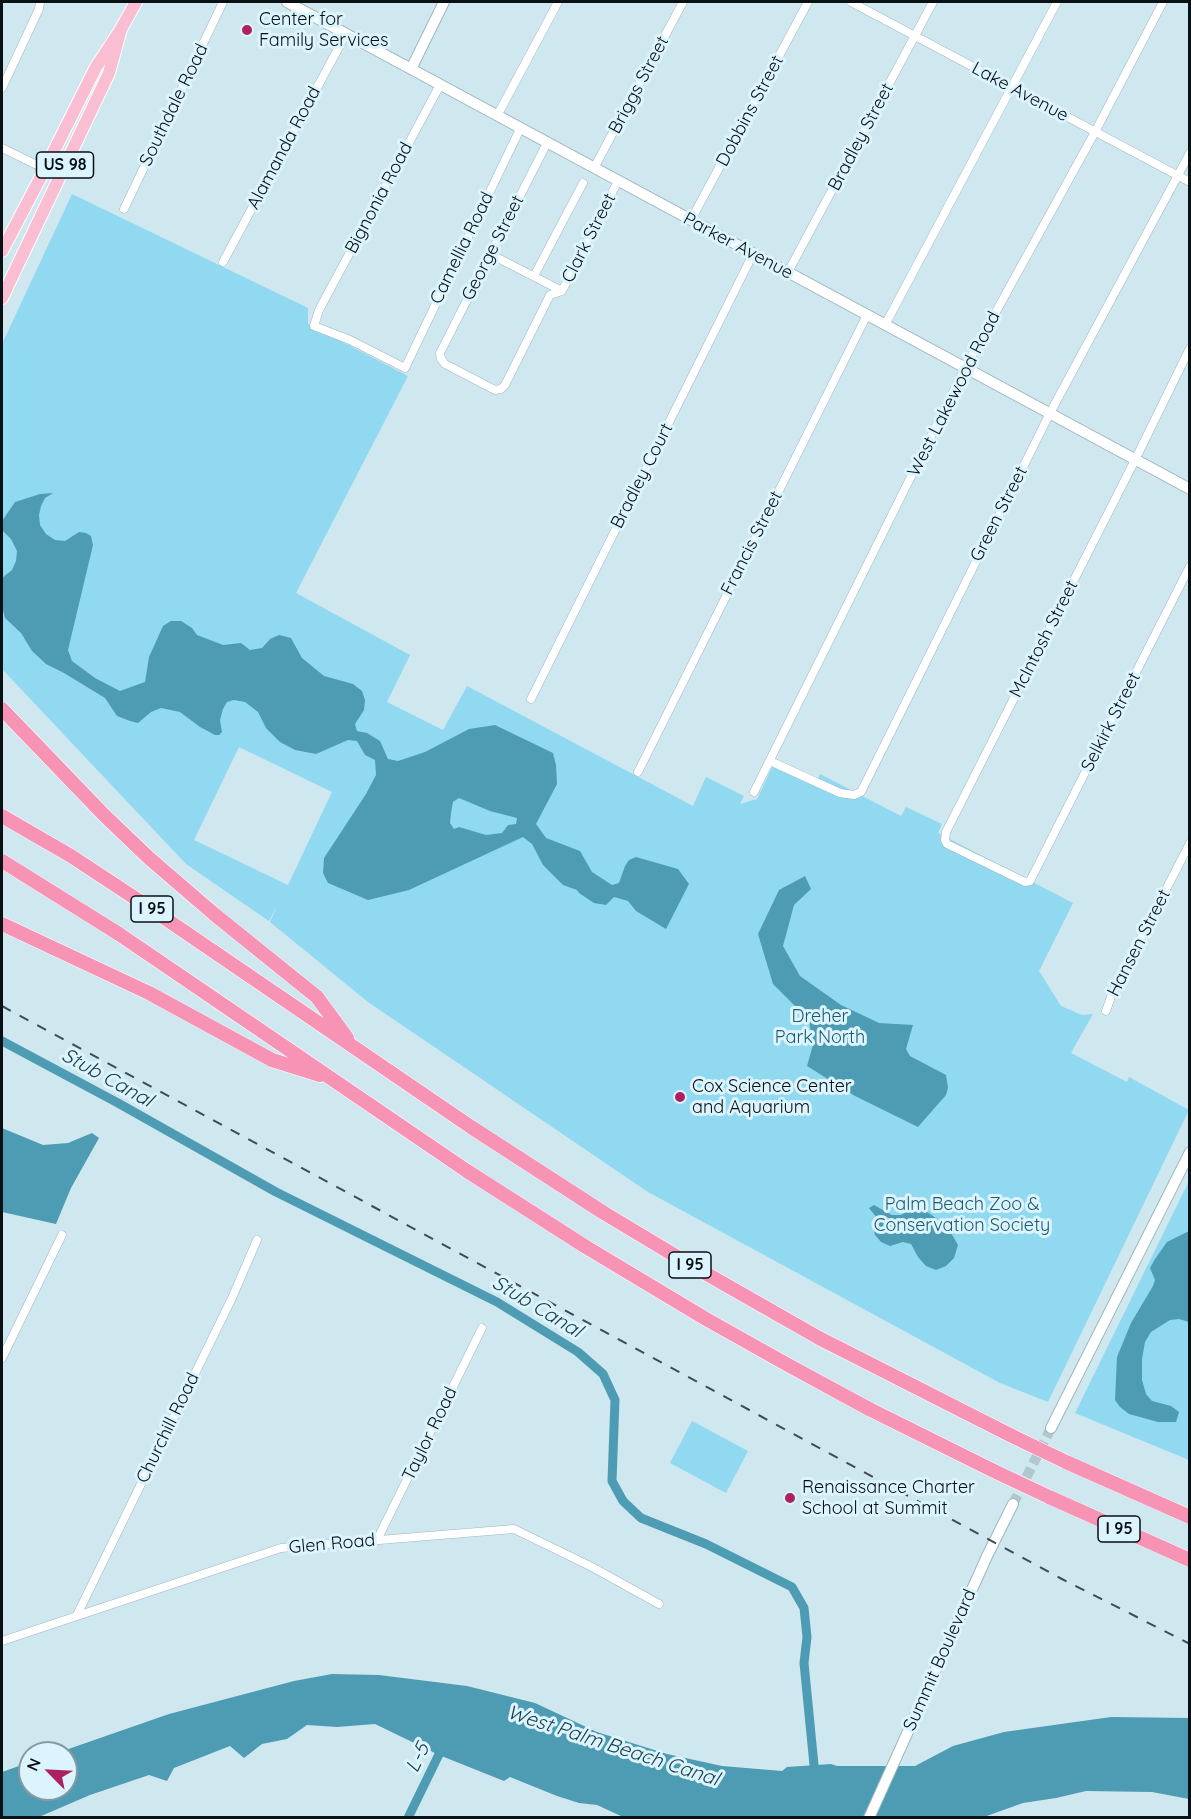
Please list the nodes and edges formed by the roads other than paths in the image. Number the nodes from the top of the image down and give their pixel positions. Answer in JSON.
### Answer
{"nodes":[{"id":1,"x":40,"y":2,"type":"edge"},
{"id":2,"x":136,"y":2,"type":"edge"},
{"id":3,"x":223,"y":2,"type":"edge"},
{"id":4,"x":287,"y":2,"type":"edge"},
{"id":5,"x":444,"y":2,"type":"edge"},
{"id":6,"x":558,"y":2,"type":"edge"},
{"id":7,"x":683,"y":2,"type":"edge"},
{"id":8,"x":808,"y":2,"type":"edge"},
{"id":9,"x":851,"y":2,"type":"edge"},
{"id":10,"x":933,"y":2,"type":"edge"},
{"id":11,"x":1057,"y":2,"type":"edge"},
{"id":12,"x":1163,"y":2,"type":"edge"},
{"id":13,"x":121,"y":28,"type":"junction"},
{"id":14,"x":346,"y":34,"type":"junction"},
{"id":15,"x":915,"y":36,"type":"junction"},
{"id":16,"x":411,"y":69,"type":"junction"},
{"id":17,"x":440,"y":85,"type":"junction"},
{"id":18,"x":2,"y":88,"type":"edge"},
{"id":19,"x":1012,"y":88,"type":"junction"},
{"id":20,"x":497,"y":116,"type":"junction"},
{"id":21,"x":520,"y":129,"type":"junction"},
{"id":22,"x":1095,"y":132,"type":"junction"},
{"id":23,"x":547,"y":143,"type":"junction"},
{"id":24,"x":2,"y":148,"type":"edge"},
{"id":25,"x":1190,"y":153,"type":"edge"},
{"id":26,"x":594,"y":168,"type":"junction"},
{"id":27,"x":45,"y":169,"type":"junction"},
{"id":28,"x":1177,"y":176,"type":"junction"},
{"id":29,"x":618,"y":181,"type":"junction"},
{"id":30,"x":1190,"y":182,"type":"edge"},
{"id":31,"x":583,"y":183,"type":"dead end"},
{"id":32,"x":124,"y":209,"type":"dead end"},
{"id":33,"x":39,"y":219,"type":"junction"},
{"id":34,"x":691,"y":220,"type":"junction"},
{"id":35,"x":2,"y":251,"type":"edge"},
{"id":36,"x":490,"y":254,"type":"junction"},
{"id":37,"x":753,"y":254,"type":"junction"},
{"id":38,"x":223,"y":262,"type":"dead end"},
{"id":39,"x":788,"y":273,"type":"junction"},
{"id":40,"x":534,"y":276,"type":"junction"},
{"id":41,"x":562,"y":291,"type":"junction"},
{"id":42,"x":2,"y":298,"type":"edge"},
{"id":43,"x":867,"y":315,"type":"junction"},
{"id":44,"x":885,"y":325,"type":"junction"},
{"id":45,"x":1190,"y":348,"type":"edge"},
{"id":46,"x":405,"y":368,"type":"joint"},
{"id":47,"x":965,"y":368,"type":"junction"},
{"id":48,"x":505,"y":385,"type":"joint"},
{"id":49,"x":1050,"y":413,"type":"junction"},
{"id":50,"x":1135,"y":460,"type":"junction"},
{"id":51,"x":1190,"y":489,"type":"edge"},
{"id":52,"x":1190,"y":566,"type":"edge"},
{"id":53,"x":531,"y":699,"type":"dead end"},
{"id":54,"x":2,"y":709,"type":"edge"},
{"id":55,"x":770,"y":761,"type":"junction"},
{"id":56,"x":638,"y":772,"type":"dead end"},
{"id":57,"x":754,"y":792,"type":"dead end"},
{"id":58,"x":2,"y":816,"type":"edge"},
{"id":59,"x":1190,"y":843,"type":"edge"},
{"id":60,"x":2,"y":861,"type":"edge"},
{"id":61,"x":1032,"y":878,"type":"joint"},
{"id":62,"x":2,"y":924,"type":"edge"},
{"id":63,"x":1106,"y":1011,"type":"dead end"},
{"id":64,"x":354,"y":1046,"type":"junction"},
{"id":65,"x":333,"y":1079,"type":"junction"},
{"id":66,"x":1190,"y":1152,"type":"edge"},
{"id":67,"x":62,"y":1235,"type":"dead end"},
{"id":68,"x":258,"y":1240,"type":"dead end"},
{"id":69,"x":482,"y":1328,"type":"dead end"},
{"id":70,"x":2,"y":1358,"type":"edge"},
{"id":71,"x":1051,"y":1428,"type":"tunnel mouth"},
{"id":72,"x":1012,"y":1504,"type":"tunnel mouth"},
{"id":73,"x":1190,"y":1518,"type":"edge"},
{"id":74,"x":377,"y":1540,"type":"junction"},
{"id":75,"x":1190,"y":1560,"type":"edge"},
{"id":76,"x":659,"y":1604,"type":"dead end"},
{"id":77,"x":77,"y":1616,"type":"junction"},
{"id":78,"x":2,"y":1641,"type":"edge"},
{"id":79,"x":869,"y":1818,"type":"edge"}],
"edges":[{"from":1,"to":18,"type":"street"},
{"from":2,"to":13,"type":"main road","number":"US 98"},
{"from":3,"to":32,"type":"street","name":"Southdale Road"},
{"from":4,"to":14,"type":"street","name":"Parker Avenue"},
{"from":5,"to":16,"type":"street"},
{"from":6,"to":20,"type":"street"},
{"from":7,"to":26,"type":"street","name":"Briggs Street"},
{"from":8,"to":34,"type":"street","name":"Dobbins Street"},
{"from":9,"to":15,"type":"street","name":"Lake Avenue"},
{"from":10,"to":15,"type":"street","name":"Bradley Street"},
{"from":11,"to":19,"type":"street"},
{"from":12,"to":22,"type":"street","name":"West Lakewood Road"},
{"from":13,"to":27,"type":"main road","number":"US 98"},
{"from":13,"to":33,"type":"main road","number":"US 98"},
{"from":14,"to":16,"type":"street","name":"Parker Avenue"},
{"from":14,"to":38,"type":"street","name":"Alamanda Road"},
{"from":15,"to":19,"type":"street","name":"Lake Avenue"},
{"from":15,"to":39,"type":"street","name":"Bradley Street"},
{"from":16,"to":17,"type":"street","name":"Parker Avenue"},
{"from":17,"to":20,"type":"street","name":"Parker Avenue"},
{"from":17,"to":46,"type":"street","name":"Bignonia Road"},
{"from":19,"to":22,"type":"street","name":"Lake Avenue"},
{"from":19,"to":44,"type":"street"},
{"from":20,"to":21,"type":"street","name":"Parker Avenue"},
{"from":21,"to":23,"type":"street","name":"Parker Avenue"},
{"from":21,"to":46,"type":"street","name":"Camellia Road"},
{"from":22,"to":28,"type":"street","name":"Lake Avenue"},
{"from":22,"to":47,"type":"street","name":"West Lakewood Road"},
{"from":23,"to":26,"type":"street","name":"Parker Avenue"},
{"from":23,"to":36,"type":"street","name":"George Street"},
{"from":24,"to":27,"type":"street"},
{"from":25,"to":28,"type":"street","name":"Green Street"},
{"from":26,"to":29,"type":"street","name":"Parker Avenue"},
{"from":27,"to":33,"type":"main road"},
{"from":27,"to":35,"type":"main road","number":"US 98"},
{"from":28,"to":30,"type":"street","name":"Lake Avenue"},
{"from":28,"to":49,"type":"street","name":"Green Street"},
{"from":29,"to":34,"type":"street","name":"Parker Avenue"},
{"from":29,"to":41,"type":"street","name":"Clark Street"},
{"from":31,"to":40,"type":"street"},
{"from":33,"to":42,"type":"main road","number":"US 98"},
{"from":34,"to":37,"type":"street","name":"Parker Avenue"},
{"from":36,"to":40,"type":"street"},
{"from":36,"to":48,"type":"street","name":"George Street"},
{"from":37,"to":39,"type":"street","name":"Parker Avenue"},
{"from":37,"to":53,"type":"street","name":"Bradley Court"},
{"from":39,"to":43,"type":"street","name":"Parker Avenue"},
{"from":40,"to":41,"type":"street"},
{"from":41,"to":48,"type":"street","name":"Clark Street"},
{"from":43,"to":44,"type":"street","name":"Parker Avenue"},
{"from":43,"to":56,"type":"street","name":"Francis Street"},
{"from":44,"to":47,"type":"street","name":"Parker Avenue"},
{"from":45,"to":50,"type":"street","name":"McIntosh Street"},
{"from":47,"to":49,"type":"street","name":"Parker Avenue"},
{"from":47,"to":55,"type":"street","name":"West Lakewood Road"},
{"from":49,"to":50,"type":"street","name":"Parker Avenue"},
{"from":49,"to":55,"type":"street","name":"Green Street"},
{"from":50,"to":51,"type":"street","name":"Parker Avenue"},
{"from":50,"to":61,"type":"street","name":"McIntosh Street"},
{"from":52,"to":61,"type":"street","name":"Selkirk Street"},
{"from":54,"to":64,"type":"highway"},
{"from":55,"to":57,"type":"street","name":"West Lakewood Road"},
{"from":58,"to":64,"type":"highway","number":"I 95"},
{"from":59,"to":63,"type":"street","name":"Hansen Street"},
{"from":60,"to":65,"type":"highway","number":"I 95"},
{"from":62,"to":65,"type":"highway"},
{"from":64,"to":73,"type":"highway","number":"I 95","bridge":true},
{"from":65,"to":75,"type":"highway","number":"I 95","bridge":true},
{"from":66,"to":71,"type":"street"},
{"from":67,"to":70,"type":"street"},
{"from":68,"to":77,"type":"street","name":"Churchill Road"},
{"from":69,"to":74,"type":"street","name":"Taylor Road"},
{"from":72,"to":79,"type":"street","name":"Summit Boulevard"},
{"from":74,"to":76,"type":"street","name":"Glen Road"},
{"from":74,"to":77,"type":"street","name":"Glen Road"},
{"from":77,"to":78,"type":"street","name":"Glen Road"}]}
